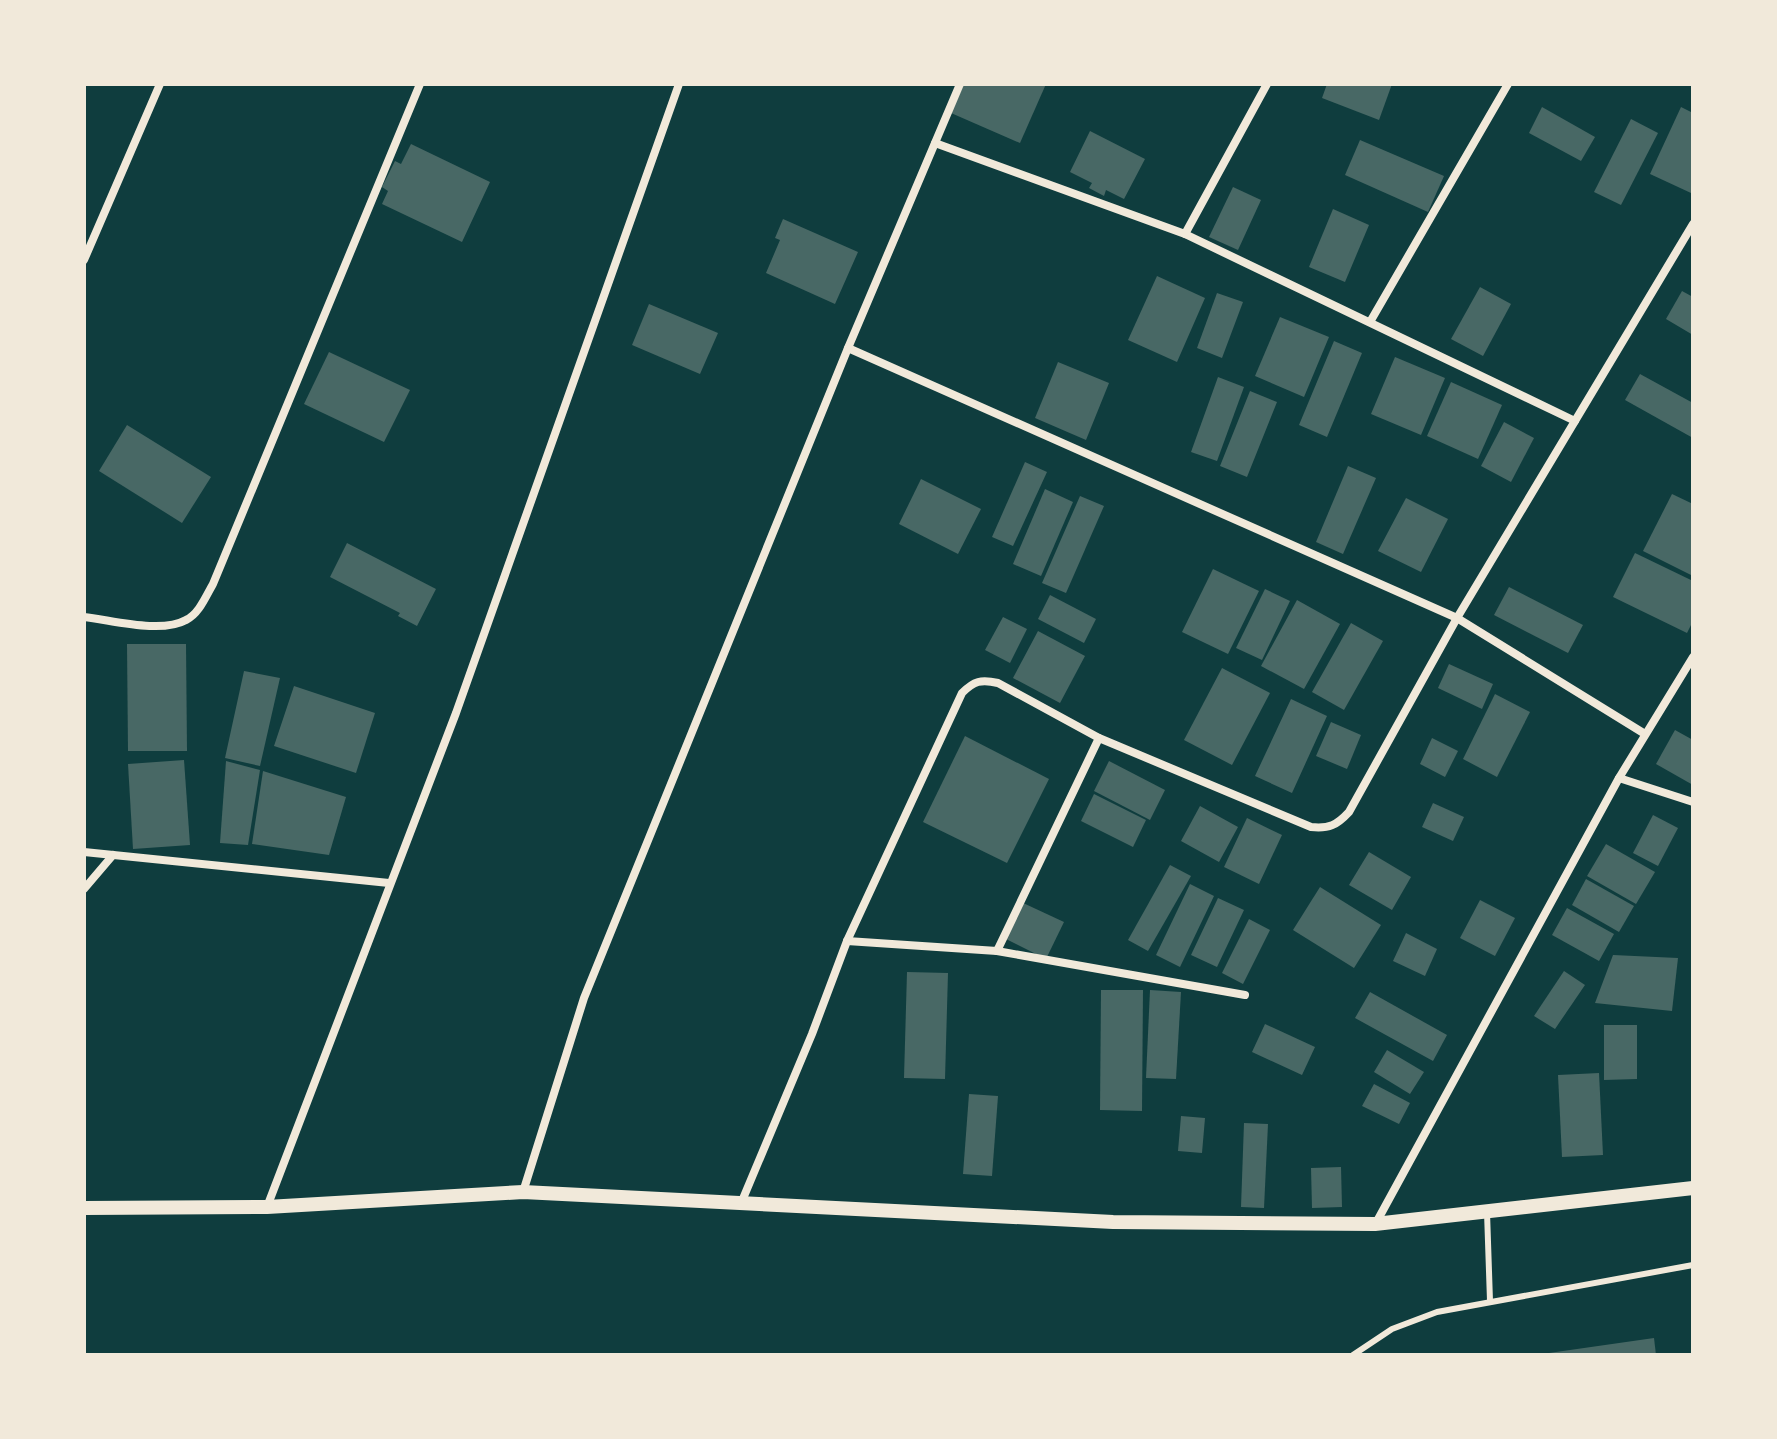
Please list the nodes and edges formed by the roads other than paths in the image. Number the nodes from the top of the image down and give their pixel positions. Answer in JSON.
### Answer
{"nodes":[{"id":1,"x":160,"y":84,"type":"edge"},
{"id":2,"x":420,"y":84,"type":"edge"},
{"id":3,"x":679,"y":84,"type":"edge"},
{"id":4,"x":960,"y":84,"type":"edge"},
{"id":5,"x":1267,"y":84,"type":"edge"},
{"id":6,"x":1508,"y":84,"type":"edge"},
{"id":7,"x":935,"y":143,"type":"junction"},
{"id":8,"x":1693,"y":224,"type":"edge"},
{"id":9,"x":1185,"y":234,"type":"junction"},
{"id":10,"x":84,"y":260,"type":"edge"},
{"id":11,"x":1370,"y":322,"type":"junction"},
{"id":12,"x":848,"y":348,"type":"junction"},
{"id":13,"x":1575,"y":421,"type":"junction"},
{"id":14,"x":84,"y":617,"type":"edge"},
{"id":15,"x":1457,"y":618,"type":"junction"},
{"id":16,"x":1693,"y":657,"type":"edge"},
{"id":17,"x":1645,"y":734,"type":"junction"},
{"id":18,"x":1099,"y":738,"type":"junction"},
{"id":19,"x":1619,"y":778,"type":"junction"},
{"id":20,"x":1693,"y":802,"type":"edge"},
{"id":21,"x":84,"y":852,"type":"edge"},
{"id":22,"x":113,"y":855,"type":"junction"},
{"id":23,"x":389,"y":883,"type":"junction"},
{"id":24,"x":84,"y":889,"type":"edge"},
{"id":25,"x":847,"y":941,"type":"junction"},
{"id":26,"x":997,"y":951,"type":"junction"},
{"id":27,"x":1245,"y":995,"type":"dead end"},
{"id":28,"x":1693,"y":1188,"type":"edge"},
{"id":29,"x":523,"y":1192,"type":"junction"},
{"id":30,"x":742,"y":1201,"type":"junction"},
{"id":31,"x":267,"y":1207,"type":"junction"},
{"id":32,"x":84,"y":1208,"type":"edge"},
{"id":33,"x":1487,"y":1211,"type":"junction"},
{"id":34,"x":1375,"y":1224,"type":"junction"},
{"id":35,"x":1693,"y":1265,"type":"edge"},
{"id":36,"x":1490,"y":1301,"type":"junction"},
{"id":37,"x":1353,"y":1355,"type":"edge"}],
"edges":[{"from":1,"to":10,"type":"street"},
{"from":2,"to":14,"type":"street"},
{"from":3,"to":23,"type":"street"},
{"from":4,"to":7,"type":"street"},
{"from":5,"to":9,"type":"street"},
{"from":6,"to":11,"type":"street"},
{"from":7,"to":9,"type":"street"},
{"from":7,"to":12,"type":"street"},
{"from":8,"to":13,"type":"street"},
{"from":9,"to":11,"type":"street"},
{"from":11,"to":13,"type":"street"},
{"from":12,"to":15,"type":"street"},
{"from":12,"to":29,"type":"street"},
{"from":13,"to":15,"type":"street"},
{"from":15,"to":17,"type":"street"},
{"from":15,"to":18,"type":"street"},
{"from":16,"to":17,"type":"street"},
{"from":17,"to":19,"type":"street"},
{"from":18,"to":25,"type":"street"},
{"from":18,"to":26,"type":"street"},
{"from":19,"to":20,"type":"street"},
{"from":19,"to":34,"type":"street"},
{"from":21,"to":22,"type":"street"},
{"from":22,"to":23,"type":"street"},
{"from":22,"to":24,"type":"street"},
{"from":23,"to":31,"type":"street"},
{"from":25,"to":26,"type":"street"},
{"from":25,"to":30,"type":"street"},
{"from":26,"to":27,"type":"street"},
{"from":28,"to":33,"type":"street"},
{"from":29,"to":30,"type":"street"},
{"from":29,"to":31,"type":"street"},
{"from":30,"to":34,"type":"street"},
{"from":31,"to":32,"type":"street"},
{"from":33,"to":34,"type":"street"},
{"from":33,"to":36,"type":"lane"},
{"from":35,"to":36,"type":"lane"},
{"from":36,"to":37,"type":"lane"}]}
